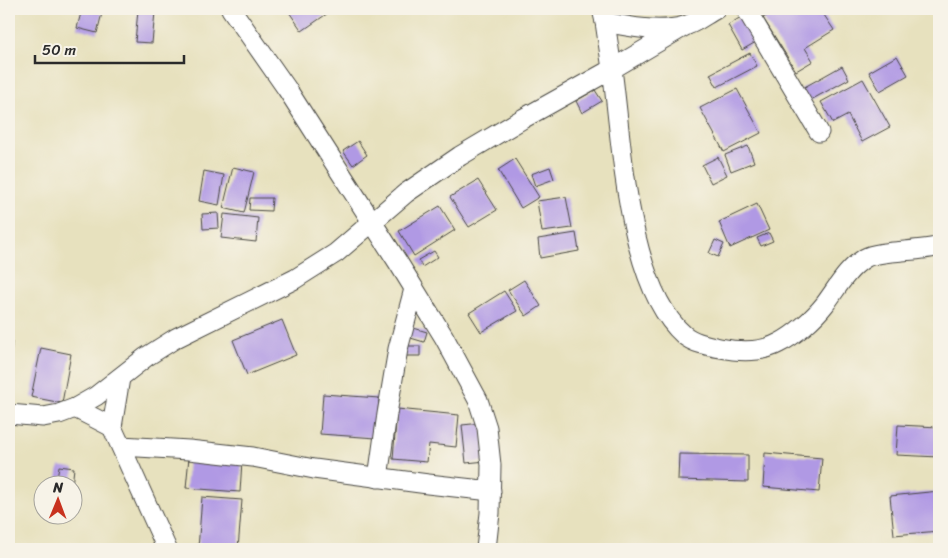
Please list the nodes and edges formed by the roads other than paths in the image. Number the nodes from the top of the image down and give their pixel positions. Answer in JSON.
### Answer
{"nodes":[{"id":1,"x":232,"y":9,"type":"edge"},
{"id":2,"x":716,"y":9,"type":"edge"},
{"id":3,"x":746,"y":9,"type":"edge"},
{"id":4,"x":604,"y":15,"type":"edge"},
{"id":5,"x":685,"y":26,"type":"junction"},
{"id":6,"x":612,"y":69,"type":"junction"},
{"id":7,"x":819,"y":132,"type":"dead end"},
{"id":8,"x":371,"y":223,"type":"junction"},
{"id":9,"x":939,"y":246,"type":"edge"},
{"id":10,"x":414,"y":289,"type":"junction"},
{"id":11,"x":120,"y":378,"type":"junction"},
{"id":12,"x":75,"y":408,"type":"junction"},
{"id":13,"x":9,"y":414,"type":"edge"},
{"id":14,"x":112,"y":427,"type":"junction"},
{"id":15,"x":121,"y":446,"type":"junction"},
{"id":16,"x":378,"y":478,"type":"junction"},
{"id":17,"x":491,"y":490,"type":"junction"},
{"id":18,"x":166,"y":549,"type":"edge"},
{"id":19,"x":486,"y":549,"type":"edge"}],
"edges":[{"from":1,"to":8,"type":"street"},
{"from":2,"to":5,"type":"street"},
{"from":3,"to":7,"type":"street"},
{"from":4,"to":5,"type":"street"},
{"from":4,"to":6,"type":"street"},
{"from":5,"to":6,"type":"street"},
{"from":6,"to":8,"type":"street"},
{"from":6,"to":9,"type":"street"},
{"from":8,"to":10,"type":"street"},
{"from":8,"to":11,"type":"street"},
{"from":10,"to":16,"type":"street"},
{"from":10,"to":17,"type":"street"},
{"from":11,"to":12,"type":"street"},
{"from":11,"to":14,"type":"street"},
{"from":12,"to":13,"type":"street"},
{"from":12,"to":14,"type":"street"},
{"from":14,"to":15,"type":"street"},
{"from":15,"to":16,"type":"street"},
{"from":15,"to":18,"type":"street"},
{"from":16,"to":17,"type":"street"},
{"from":17,"to":19,"type":"street"}]}
